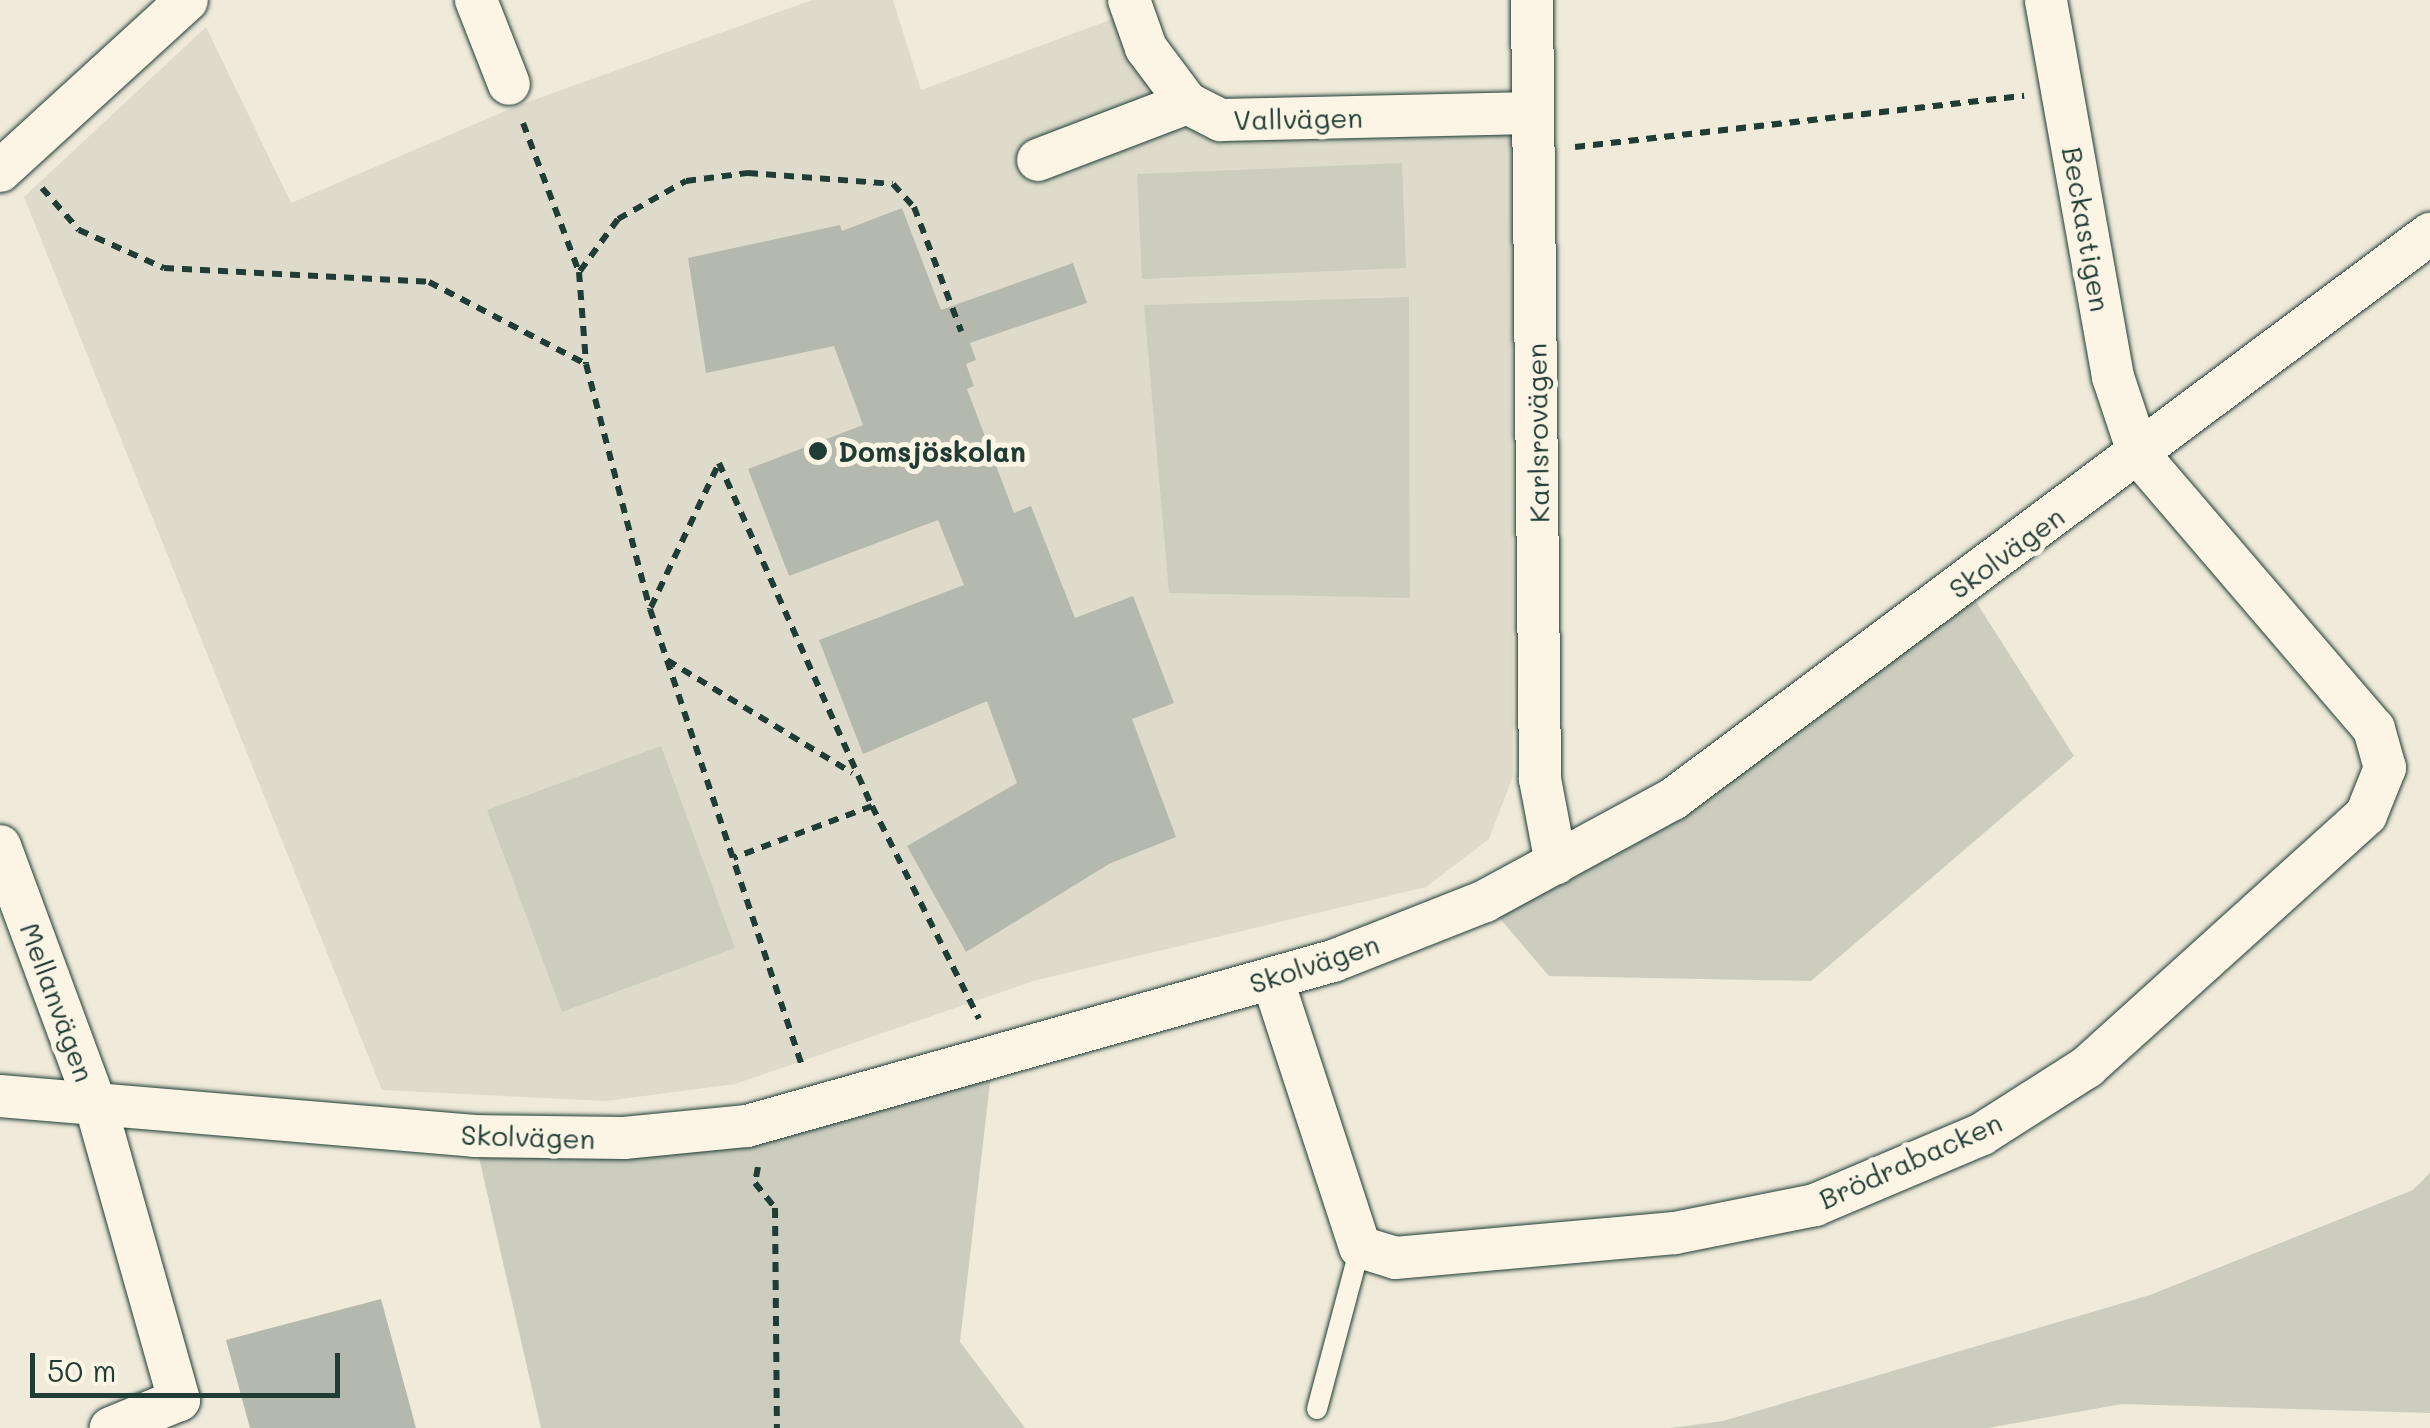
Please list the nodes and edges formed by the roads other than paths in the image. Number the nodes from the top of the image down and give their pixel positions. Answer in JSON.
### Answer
{"nodes":[{"id":1,"x":186,"y":0,"type":"edge"},
{"id":2,"x":476,"y":0,"type":"edge"},
{"id":3,"x":1129,"y":0,"type":"edge"},
{"id":4,"x":1532,"y":0,"type":"edge"},
{"id":5,"x":2046,"y":0,"type":"edge"},
{"id":6,"x":508,"y":84,"type":"road end"},
{"id":7,"x":1187,"y":104,"type":"junction"},
{"id":8,"x":1533,"y":132,"type":"junction"},
{"id":9,"x":1038,"y":160,"type":"dead end"},
{"id":10,"x":7,"y":164,"type":"edge"},
{"id":11,"x":2430,"y":234,"type":"edge"},
{"id":12,"x":2139,"y":455,"type":"junction"},
{"id":13,"x":0,"y":846,"type":"edge"},
{"id":14,"x":1556,"y":864,"type":"junction"},
{"id":15,"x":1272,"y":978,"type":"junction"},
{"id":16,"x":0,"y":1096,"type":"edge"},
{"id":17,"x":96,"y":1103,"type":"junction"},
{"id":18,"x":1360,"y":1246,"type":"junction"},
{"id":19,"x":1317,"y":1409,"type":"dead end"},
{"id":20,"x":183,"y":1414,"type":"edge"},
{"id":21,"x":110,"y":1428,"type":"edge"}],
"edges":[{"from":1,"to":10,"type":"street"},
{"from":2,"to":6,"type":"street"},
{"from":3,"to":7,"type":"street"},
{"from":4,"to":8,"type":"street","name":"Karlsrovägen"},
{"from":5,"to":12,"type":"street","name":"Beckastigen"},
{"from":7,"to":8,"type":"street","name":"Vallvägen"},
{"from":7,"to":9,"type":"street"},
{"from":8,"to":14,"type":"street","name":"Karlsrovägen"},
{"from":11,"to":12,"type":"street","name":"Skolvägen"},
{"from":12,"to":14,"type":"street","name":"Skolvägen"},
{"from":12,"to":18,"type":"street","name":"Brödrabacken"},
{"from":13,"to":17,"type":"street","name":"Mellanvägen"},
{"from":14,"to":15,"type":"street","name":"Skolvägen"},
{"from":15,"to":17,"type":"street","name":"Skolvägen"},
{"from":15,"to":18,"type":"street"},
{"from":16,"to":17,"type":"street","name":"Skolvägen"},
{"from":17,"to":20,"type":"street","name":"Mellanvägen"},
{"from":18,"to":19,"type":"lane"},
{"from":20,"to":21,"type":"street"}]}
